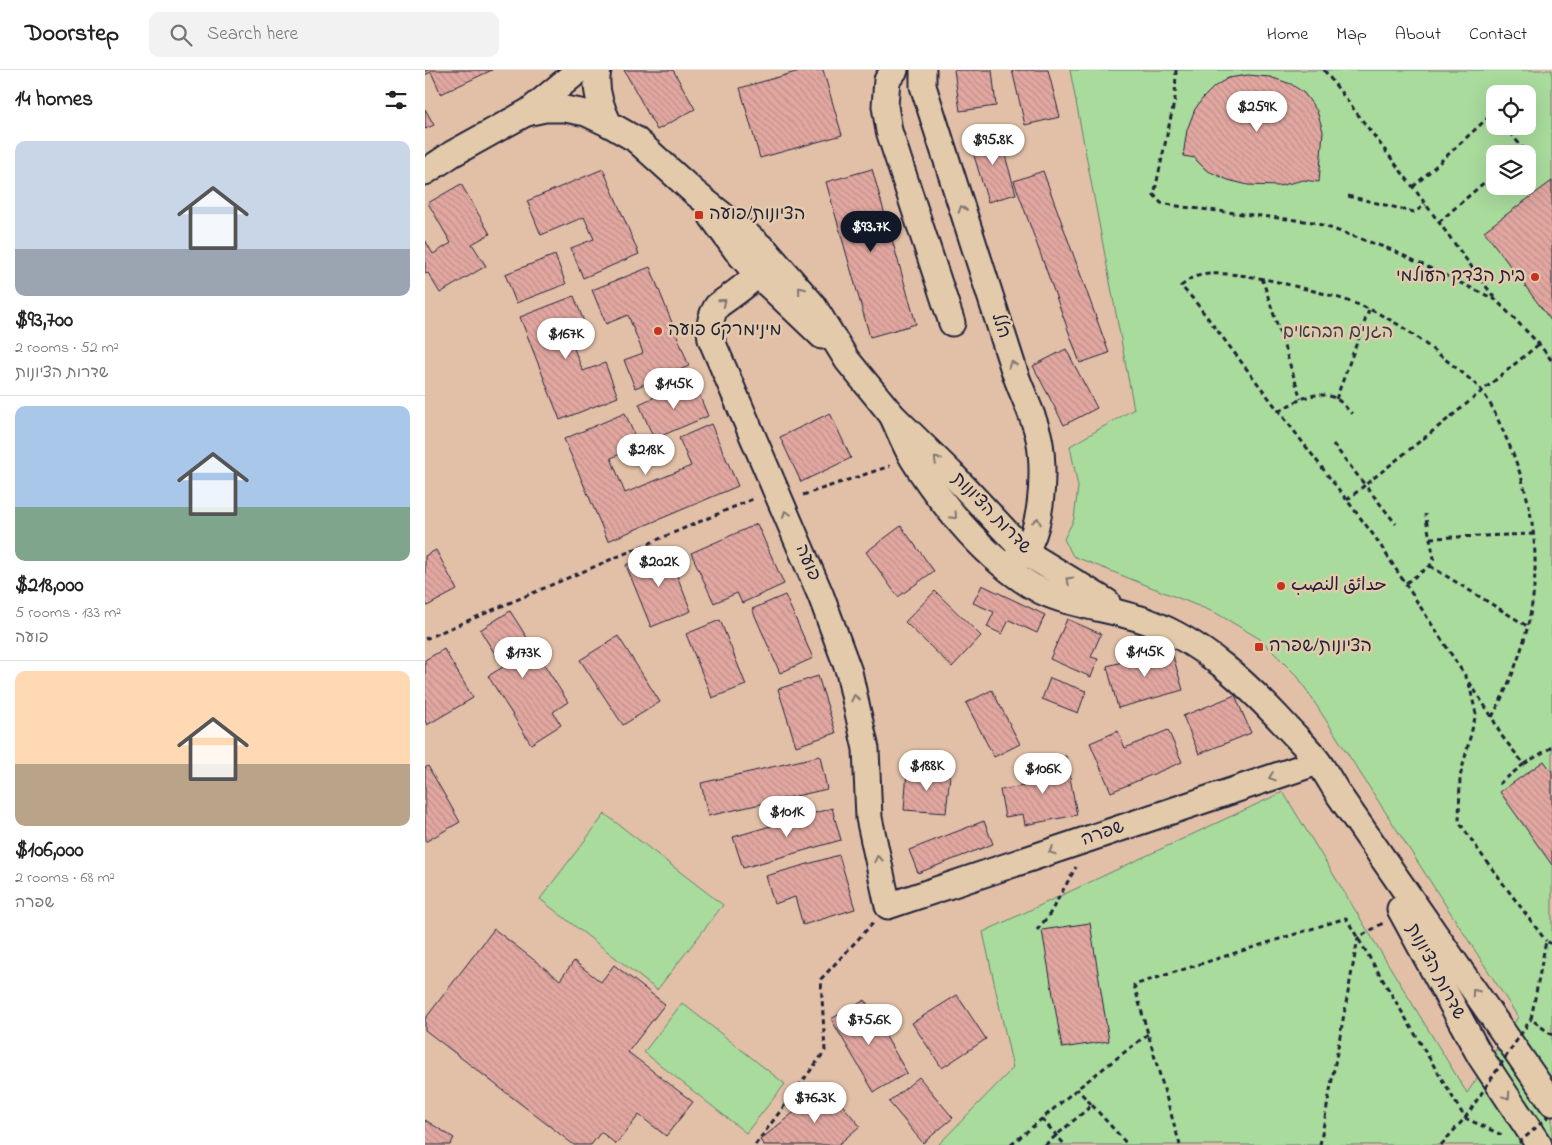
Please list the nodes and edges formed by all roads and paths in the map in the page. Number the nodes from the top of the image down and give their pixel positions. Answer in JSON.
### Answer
{"nodes":[{"id":1,"x":579,"y":70,"type":"edge"},
{"id":2,"x":598,"y":70,"type":"edge"},
{"id":3,"x":895,"y":70,"type":"edge"},
{"id":4,"x":923,"y":70,"type":"edge"},
{"id":5,"x":1176,"y":70,"type":"edge"},
{"id":6,"x":1324,"y":70,"type":"edge"},
{"id":7,"x":1331,"y":70,"type":"edge"},
{"id":8,"x":1329,"y":76,"type":"junction"},
{"id":9,"x":525,"y":114,"type":"junction"},
{"id":10,"x":1486,"y":119,"type":"edge"},
{"id":11,"x":609,"y":124,"type":"junction"},
{"id":12,"x":1512,"y":135,"type":"edge"},
{"id":13,"x":1520,"y":145,"type":"edge"},
{"id":14,"x":425,"y":172,"type":"edge"},
{"id":15,"x":1486,"y":180,"type":"edge"},
{"id":16,"x":1413,"y":187,"type":"junction"},
{"id":17,"x":695,"y":193,"type":"junction"},
{"id":18,"x":1348,"y":196,"type":"dead end"},
{"id":19,"x":1426,"y":205,"type":"junction"},
{"id":20,"x":1439,"y":222,"type":"junction"},
{"id":21,"x":766,"y":251,"type":"junction"},
{"id":22,"x":757,"y":274,"type":"junction"},
{"id":23,"x":1262,"y":278,"type":"junction"},
{"id":24,"x":1496,"y":300,"type":"junction"},
{"id":25,"x":1369,"y":310,"type":"junction"},
{"id":26,"x":952,"y":323,"type":"dead end"},
{"id":27,"x":1539,"y":344,"type":"junction"},
{"id":28,"x":847,"y":360,"type":"junction"},
{"id":29,"x":1552,"y":361,"type":"edge"},
{"id":30,"x":1482,"y":391,"type":"junction"},
{"id":31,"x":1301,"y":399,"type":"junction"},
{"id":32,"x":1336,"y":399,"type":"junction"},
{"id":33,"x":1279,"y":411,"type":"junction"},
{"id":34,"x":1353,"y":414,"type":"dead end"},
{"id":35,"x":892,"y":415,"type":"junction"},
{"id":36,"x":1333,"y":444,"type":"dead end"},
{"id":37,"x":912,"y":458,"type":"junction"},
{"id":38,"x":1365,"y":485,"type":"junction"},
{"id":39,"x":779,"y":496,"type":"junction"},
{"id":40,"x":1347,"y":500,"type":"junction"},
{"id":41,"x":1425,"y":514,"type":"dead end"},
{"id":42,"x":1396,"y":524,"type":"dead end"},
{"id":43,"x":1533,"y":534,"type":"junction"},
{"id":44,"x":1430,"y":538,"type":"junction"},
{"id":45,"x":1025,"y":552,"type":"junction"},
{"id":46,"x":997,"y":561,"type":"junction"},
{"id":47,"x":1430,"y":566,"type":"junction"},
{"id":48,"x":1406,"y":583,"type":"junction"},
{"id":49,"x":1126,"y":614,"type":"junction"},
{"id":50,"x":1527,"y":626,"type":"junction"},
{"id":51,"x":425,"y":639,"type":"edge"},
{"id":52,"x":1469,"y":680,"type":"junction"},
{"id":53,"x":1492,"y":717,"type":"junction"},
{"id":54,"x":1552,"y":747,"type":"edge"},
{"id":55,"x":1318,"y":762,"type":"junction"},
{"id":56,"x":1524,"y":764,"type":"junction"},
{"id":57,"x":1499,"y":784,"type":"dead end"},
{"id":58,"x":1339,"y":795,"type":"junction"},
{"id":59,"x":1084,"y":840,"type":"junction"},
{"id":60,"x":888,"y":906,"type":"junction"},
{"id":61,"x":1386,"y":920,"type":"dead end"},
{"id":62,"x":1037,"y":930,"type":"dead end"},
{"id":63,"x":1358,"y":938,"type":"junction"},
{"id":64,"x":1546,"y":941,"type":"junction"},
{"id":65,"x":1552,"y":944,"type":"edge"},
{"id":66,"x":1531,"y":1019,"type":"junction"},
{"id":67,"x":1148,"y":1034,"type":"junction"},
{"id":68,"x":1552,"y":1035,"type":"edge"},
{"id":69,"x":1077,"y":1089,"type":"junction"},
{"id":70,"x":1552,"y":1103,"type":"edge"},
{"id":71,"x":1092,"y":1105,"type":"junction"},
{"id":72,"x":1552,"y":1113,"type":"edge"},
{"id":73,"x":1042,"y":1118,"type":"junction"},
{"id":74,"x":1465,"y":1118,"type":"junction"},
{"id":75,"x":1056,"y":1135,"type":"junction"},
{"id":76,"x":755,"y":1145,"type":"edge"},
{"id":77,"x":1011,"y":1145,"type":"edge"},
{"id":78,"x":1045,"y":1145,"type":"edge"},
{"id":79,"x":1065,"y":1145,"type":"edge"},
{"id":80,"x":1127,"y":1145,"type":"edge"},
{"id":81,"x":1180,"y":1145,"type":"edge"},
{"id":82,"x":1320,"y":1145,"type":"edge"},
{"id":83,"x":1441,"y":1145,"type":"edge"},
{"id":84,"x":1539,"y":1145,"type":"edge"}],
"edges":[{"from":1,"to":9,"type":"street"},
{"from":2,"to":11,"type":"street"},
{"from":3,"to":26,"type":"street"},
{"from":45,"to":4,"type":"street","name":"הלל","one_way":true},
{"from":5,"to":24,"type":"path"},
{"from":6,"to":8,"type":"path"},
{"from":7,"to":8,"type":"path"},
{"from":8,"to":16,"type":"path"},
{"from":9,"to":11,"type":"street","name":"שדרות הציונות"},
{"from":9,"to":14,"type":"street","name":"שדרות הציונות"},
{"from":10,"to":16,"type":"path"},
{"from":11,"to":17,"type":"street","name":"שדרות הציונות"},
{"from":12,"to":13,"type":"path"},
{"from":15,"to":20,"type":"path"},
{"from":16,"to":19,"type":"path"},
{"from":17,"to":21,"type":"street","name":"שדרות הציונות"},
{"from":17,"to":22,"type":"street","name":"שדרות הציונות"},
{"from":18,"to":19,"type":"path"},
{"from":19,"to":20,"type":"path"},
{"from":20,"to":24,"type":"path"},
{"from":21,"to":22,"type":"street","name":"פועה"},
{"from":28,"to":21,"type":"street","name":"שדרות הציונות","one_way":true},
{"from":22,"to":28,"type":"street","name":"שדרות הציונות"},
{"from":39,"to":22,"type":"street","name":"פועה","one_way":true},
{"from":23,"to":25,"type":"path"},
{"from":23,"to":31,"type":"path"},
{"from":23,"to":33,"type":"path"},
{"from":24,"to":27,"type":"path"},
{"from":25,"to":30,"type":"path"},
{"from":25,"to":32,"type":"path"},
{"from":27,"to":29,"type":"path"},
{"from":27,"to":30,"type":"path"},
{"from":28,"to":35,"type":"street","name":"שדרות הציונות"},
{"from":30,"to":38,"type":"path"},
{"from":30,"to":43,"type":"path"},
{"from":31,"to":32,"type":"path"},
{"from":31,"to":33,"type":"path"},
{"from":32,"to":34,"type":"path"},
{"from":33,"to":40,"type":"path"},
{"from":35,"to":37,"type":"street","name":"שדרות הציונות"},
{"from":45,"to":35,"type":"street","name":"שדרות הציונות","one_way":true},
{"from":36,"to":38,"type":"path"},
{"from":37,"to":39,"type":"path"},
{"from":37,"to":46,"type":"street","name":"שדרות הציונות","one_way":true},
{"from":38,"to":40,"type":"path"},
{"from":38,"to":42,"type":"path"},
{"from":39,"to":51,"type":"path"},
{"from":60,"to":39,"type":"street","name":"פועה","one_way":true},
{"from":40,"to":48,"type":"path"},
{"from":41,"to":44,"type":"path"},
{"from":43,"to":44,"type":"path"},
{"from":43,"to":50,"type":"path"},
{"from":44,"to":47,"type":"path"},
{"from":45,"to":46,"type":"street"},
{"from":49,"to":45,"type":"street","name":"שדרות הציונות","one_way":true},
{"from":46,"to":49,"type":"street","name":"שדרות הציונות"},
{"from":47,"to":48,"type":"path"},
{"from":47,"to":50,"type":"path"},
{"from":48,"to":52,"type":"path"},
{"from":49,"to":55,"type":"street","name":"שדרות הציונות"},
{"from":50,"to":53,"type":"path"},
{"from":52,"to":53,"type":"path"},
{"from":52,"to":64,"type":"path"},
{"from":53,"to":56,"type":"path"},
{"from":54,"to":56,"type":"path"},
{"from":55,"to":58,"type":"street","name":"שדרות הציונות"},
{"from":55,"to":59,"type":"street","name":"שפרה","one_way":true},
{"from":56,"to":57,"type":"path"},
{"from":70,"to":58,"type":"street","name":"שדרות הציונות","one_way":true},
{"from":58,"to":84,"type":"street","name":"שדרות הציונות","one_way":true},
{"from":59,"to":60,"type":"street","name":"שפרה","one_way":true},
{"from":59,"to":62,"type":"path"},
{"from":60,"to":76,"type":"path"},
{"from":61,"to":63,"type":"path"},
{"from":63,"to":67,"type":"path"},
{"from":63,"to":74,"type":"path"},
{"from":63,"to":82,"type":"path"},
{"from":64,"to":65,"type":"path"},
{"from":64,"to":66,"type":"path"},
{"from":66,"to":68,"type":"path"},
{"from":66,"to":74,"type":"path","bridge":true},
{"from":67,"to":69,"type":"path"},
{"from":67,"to":81,"type":"path"},
{"from":69,"to":71,"type":"path"},
{"from":69,"to":73,"type":"path"},
{"from":71,"to":75,"type":"path"},
{"from":71,"to":80,"type":"path"},
{"from":72,"to":74,"type":"path","bridge":true},
{"from":73,"to":75,"type":"path"},
{"from":73,"to":77,"type":"path"},
{"from":74,"to":83,"type":"path"},
{"from":75,"to":78,"type":"path"},
{"from":75,"to":79,"type":"path"}]}
